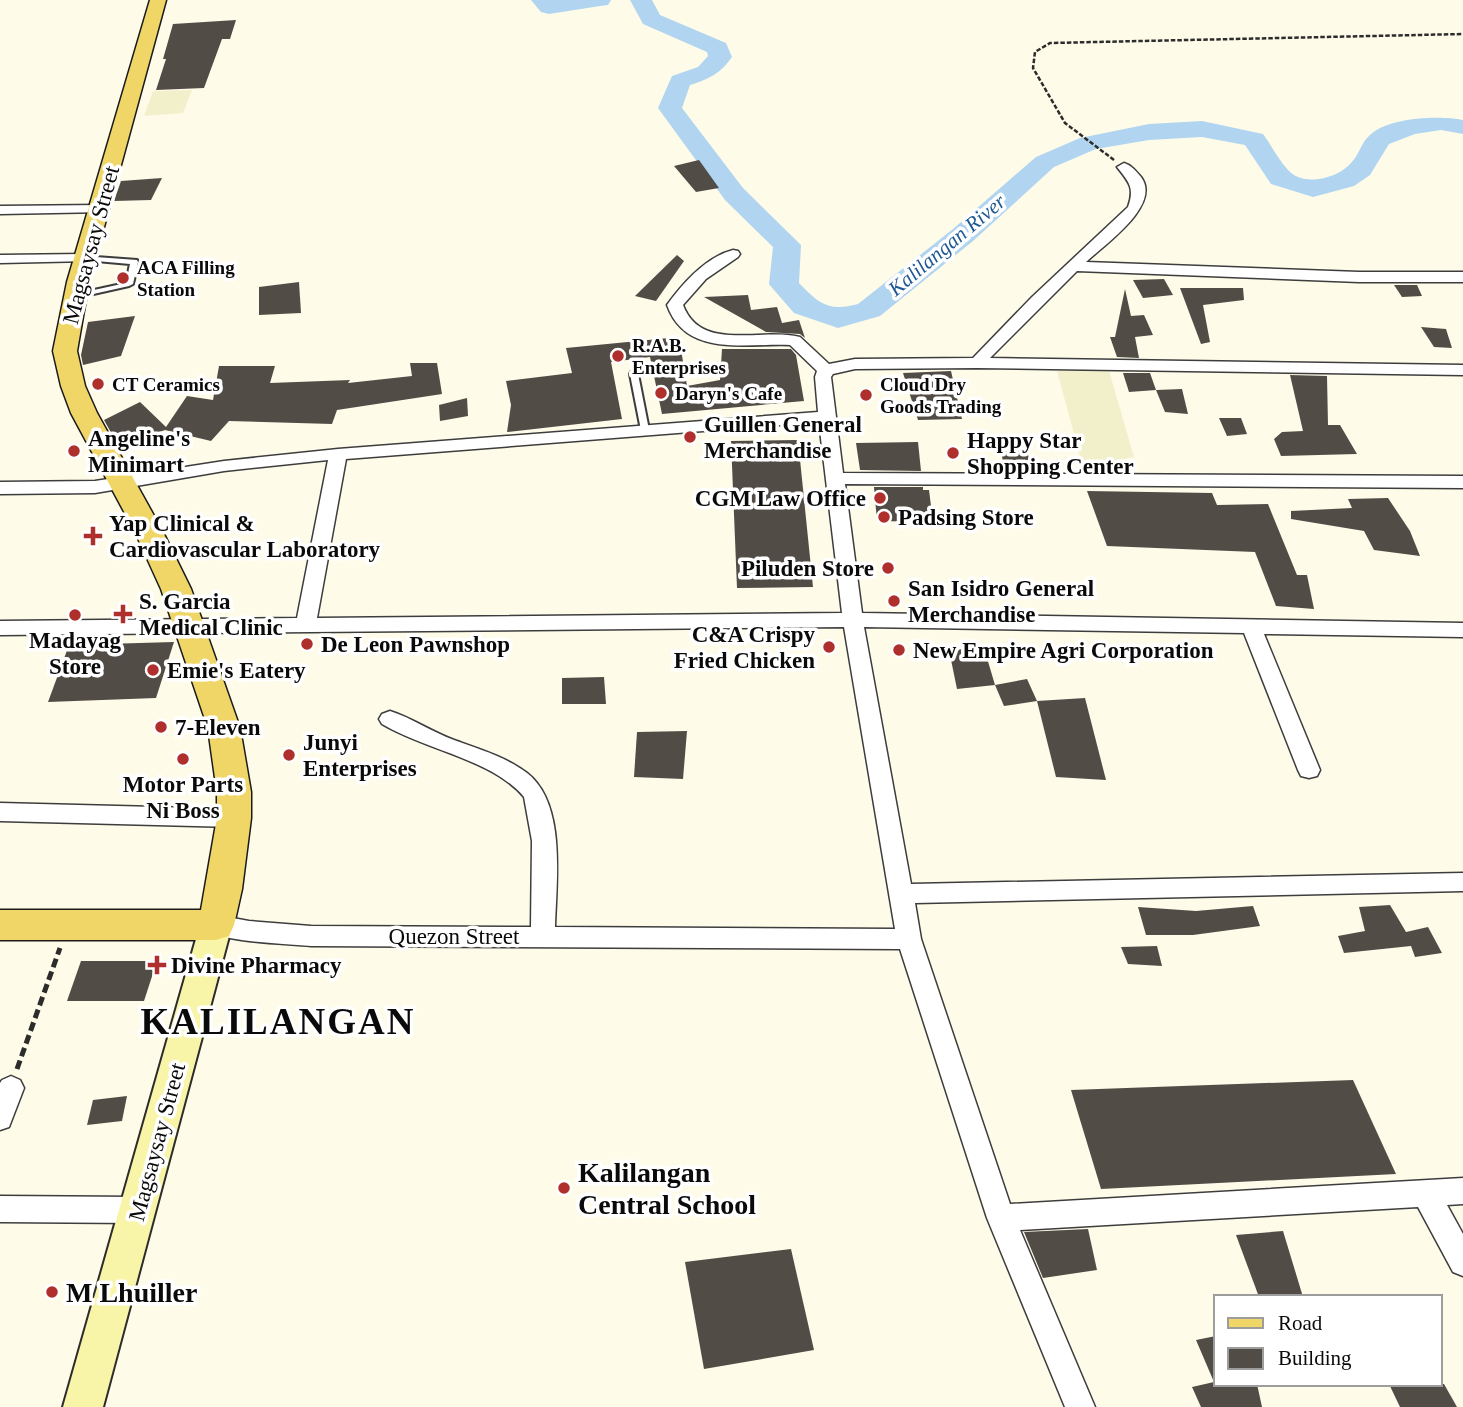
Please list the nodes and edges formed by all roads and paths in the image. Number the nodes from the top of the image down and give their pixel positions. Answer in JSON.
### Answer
{"nodes":[{"id":1,"x":159,"y":0,"type":"edge"},
{"id":2,"x":1463,"y":34,"type":"edge"},
{"id":3,"x":1124,"y":167,"type":"joint"},
{"id":4,"x":101,"y":209,"type":"junction"},
{"id":5,"x":0,"y":210,"type":"edge"},
{"id":6,"x":733,"y":254,"type":"dead end"},
{"id":7,"x":85,"y":258,"type":"junction"},
{"id":8,"x":0,"y":259,"type":"edge"},
{"id":9,"x":1074,"y":266,"type":"junction"},
{"id":10,"x":1463,"y":277,"type":"edge"},
{"id":11,"x":75,"y":296,"type":"junction"},
{"id":12,"x":977,"y":363,"type":"junction"},
{"id":13,"x":827,"y":370,"type":"junction"},
{"id":14,"x":1463,"y":370,"type":"edge"},
{"id":15,"x":634,"y":374,"type":"dead end"},
{"id":16,"x":827,"y":416,"type":"junction"},
{"id":17,"x":645,"y":430,"type":"junction"},
{"id":18,"x":338,"y":454,"type":"junction"},
{"id":19,"x":835,"y":478,"type":"junction"},
{"id":20,"x":1463,"y":482,"type":"edge"},
{"id":21,"x":123,"y":483,"type":"junction"},
{"id":22,"x":0,"y":488,"type":"edge"},
{"id":23,"x":853,"y":620,"type":"junction"},
{"id":24,"x":306,"y":624,"type":"junction"},
{"id":25,"x":189,"y":625,"type":"junction"},
{"id":26,"x":1251,"y":626,"type":"junction"},
{"id":27,"x":0,"y":628,"type":"edge"},
{"id":28,"x":1463,"y":630,"type":"edge"},
{"id":29,"x":390,"y":719,"type":"dead end"},
{"id":30,"x":1309,"y":770,"type":"dead end"},
{"id":31,"x":0,"y":812,"type":"edge"},
{"id":32,"x":234,"y":818,"type":"junction"},
{"id":33,"x":1463,"y":883,"type":"edge"},
{"id":34,"x":899,"y":894,"type":"junction"},
{"id":35,"x":68,"y":924,"type":"junction"},
{"id":36,"x":0,"y":925,"type":"edge"},
{"id":37,"x":216,"y":925,"type":"junction"},
{"id":38,"x":544,"y":937,"type":"junction"},
{"id":39,"x":909,"y":939,"type":"junction"},
{"id":40,"x":11,"y":1088,"type":"joint"},
{"id":41,"x":0,"y":1118,"type":"edge"},
{"id":42,"x":1463,"y":1191,"type":"edge"},
{"id":43,"x":1425,"y":1192,"type":"junction"},
{"id":44,"x":0,"y":1209,"type":"edge"},
{"id":45,"x":138,"y":1210,"type":"junction"},
{"id":46,"x":1001,"y":1218,"type":"junction"},
{"id":47,"x":1463,"y":1262,"type":"edge"},
{"id":48,"x":83,"y":1407,"type":"edge"},
{"id":49,"x":1080,"y":1407,"type":"edge"}],
"edges":[{"from":1,"to":4,"type":"main road","name":"Magsaysay Street"},
{"from":2,"to":3,"type":"path"},
{"from":3,"to":9,"type":"street"},
{"from":4,"to":5,"type":"street"},
{"from":4,"to":7,"type":"main road","name":"Magsaysay Street"},
{"from":6,"to":13,"type":"street"},
{"from":7,"to":8,"type":"street"},
{"from":7,"to":11,"type":"main road","name":"Magsaysay Street"},
{"from":7,"to":11,"type":"lane"},
{"from":9,"to":10,"type":"street"},
{"from":9,"to":12,"type":"street"},
{"from":11,"to":21,"type":"main road","name":"Magsaysay Street"},
{"from":12,"to":13,"type":"street"},
{"from":12,"to":14,"type":"street"},
{"from":13,"to":16,"type":"street"},
{"from":15,"to":17,"type":"lane"},
{"from":16,"to":17,"type":"street"},
{"from":16,"to":19,"type":"street"},
{"from":17,"to":18,"type":"street"},
{"from":18,"to":21,"type":"street"},
{"from":18,"to":24,"type":"street"},
{"from":19,"to":20,"type":"street"},
{"from":19,"to":23,"type":"street"},
{"from":21,"to":22,"type":"street"},
{"from":21,"to":25,"type":"main road","name":"Magsaysay Street"},
{"from":23,"to":24,"type":"street"},
{"from":23,"to":26,"type":"street"},
{"from":23,"to":34,"type":"street"},
{"from":24,"to":25,"type":"street"},
{"from":25,"to":27,"type":"street"},
{"from":25,"to":32,"type":"main road","name":"Magsaysay Street"},
{"from":26,"to":28,"type":"street"},
{"from":26,"to":30,"type":"street"},
{"from":29,"to":38,"type":"street"},
{"from":31,"to":32,"type":"street"},
{"from":32,"to":37,"type":"main road","name":"Magsaysay Street"},
{"from":33,"to":34,"type":"street"},
{"from":34,"to":39,"type":"street"},
{"from":35,"to":36,"type":"main road","name":"Quezon Street"},
{"from":35,"to":37,"type":"main road","name":"Quezon Street"},
{"from":35,"to":40,"type":"path"},
{"from":37,"to":38,"type":"street","name":"Quezon Street"},
{"from":37,"to":45,"type":"main road","name":"Magsaysay Street"},
{"from":38,"to":39,"type":"street","name":"Quezon Street"},
{"from":39,"to":46,"type":"street"},
{"from":40,"to":41,"type":"street"},
{"from":42,"to":43,"type":"street"},
{"from":43,"to":46,"type":"street"},
{"from":43,"to":47,"type":"street"},
{"from":44,"to":45,"type":"street"},
{"from":45,"to":48,"type":"main road","name":"Magsaysay Street"},
{"from":46,"to":49,"type":"street"}]}
